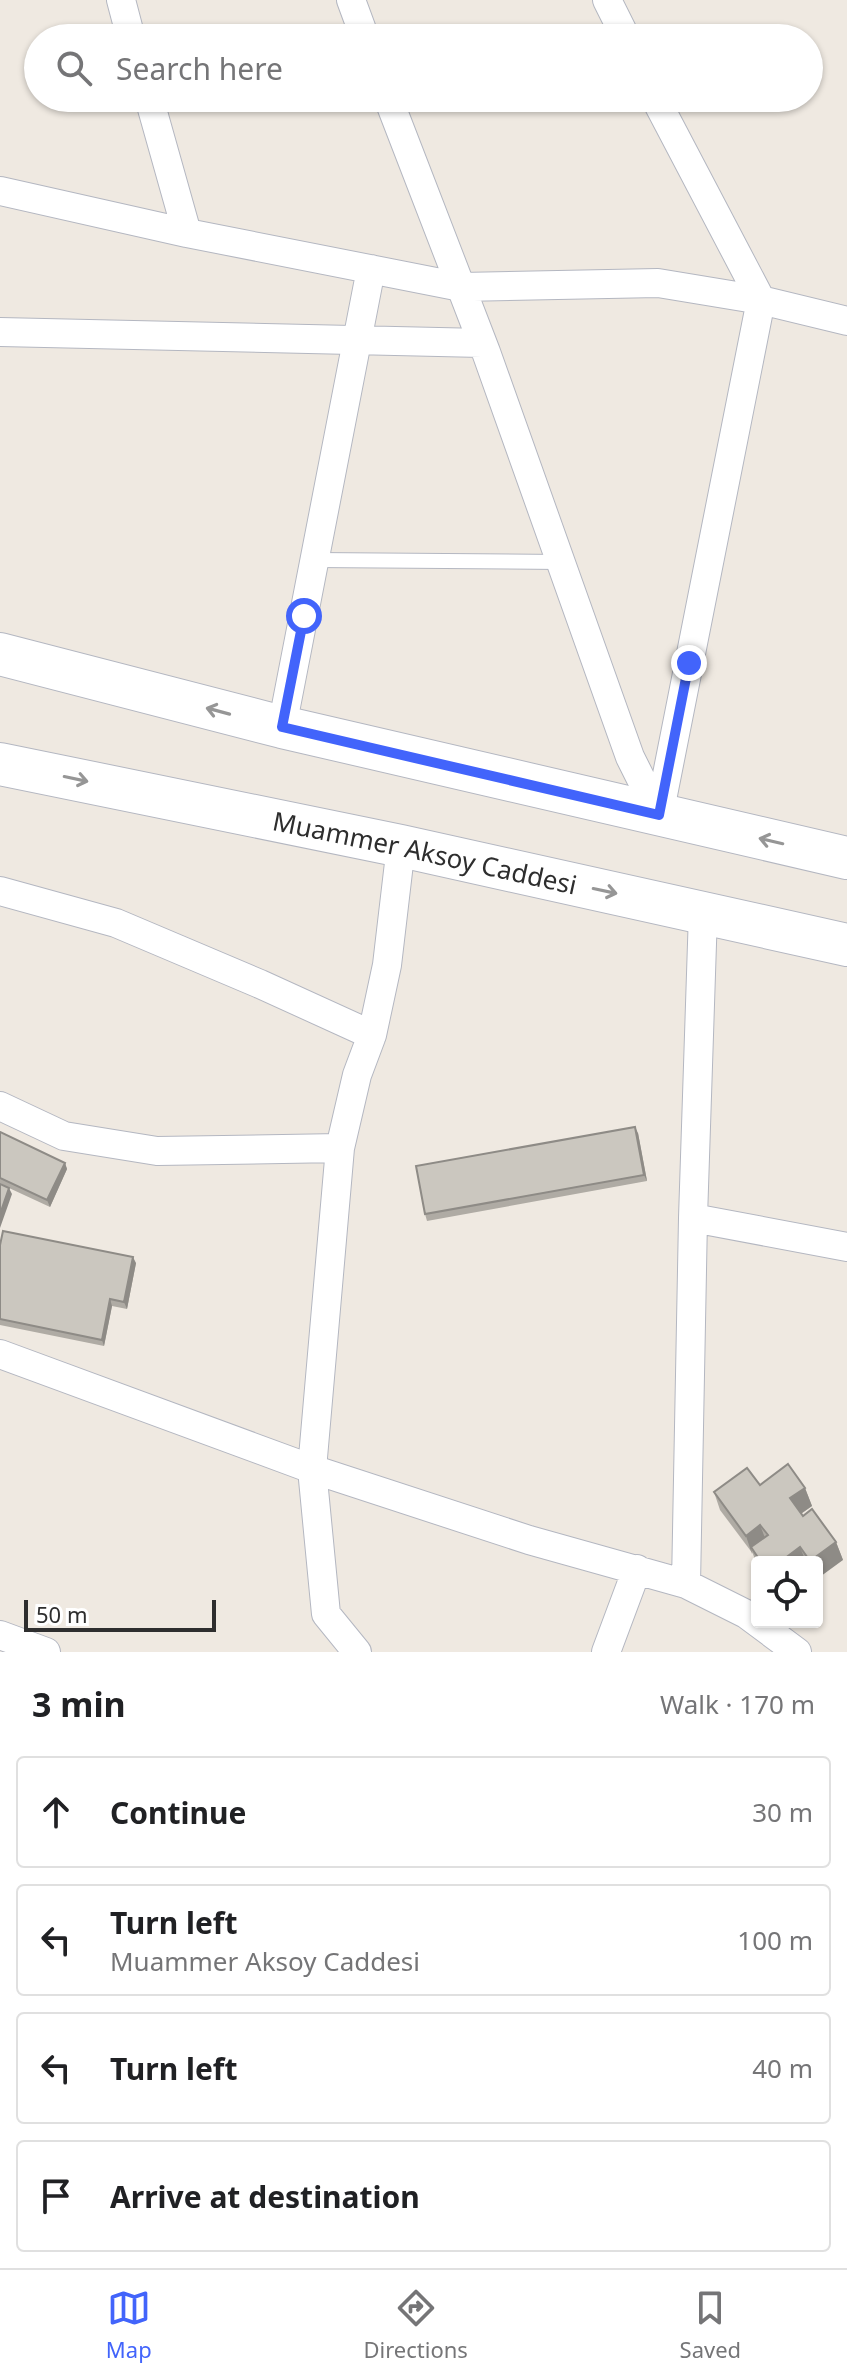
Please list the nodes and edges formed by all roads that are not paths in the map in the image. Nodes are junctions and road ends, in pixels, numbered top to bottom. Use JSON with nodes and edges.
{"nodes":[{"id":1,"x":121,"y":0,"type":"edge"},
{"id":2,"x":351,"y":0,"type":"edge"},
{"id":3,"x":607,"y":0,"type":"edge"},
{"id":4,"x":127,"y":24,"type":"edge"},
{"id":5,"x":360,"y":24,"type":"edge"},
{"id":6,"x":619,"y":24,"type":"edge"},
{"id":7,"x":153,"y":112,"type":"edge"},
{"id":8,"x":393,"y":112,"type":"edge"},
{"id":9,"x":662,"y":112,"type":"edge"},
{"id":10,"x":0,"y":191,"type":"edge"},
{"id":11,"x":187,"y":233,"type":"junction"},
{"id":12,"x":371,"y":269,"type":"junction"},
{"id":13,"x":461,"y":287,"type":"junction"},
{"id":14,"x":761,"y":300,"type":"junction"},
{"id":15,"x":847,"y":321,"type":"edge"},
{"id":16,"x":0,"y":332,"type":"edge"},
{"id":17,"x":358,"y":340,"type":"junction"},
{"id":18,"x":482,"y":343,"type":"junction"},
{"id":19,"x":315,"y":560,"type":"junction"},
{"id":20,"x":561,"y":562,"type":"junction"},
{"id":21,"x":0,"y":654,"type":"edge"},
{"id":22,"x":282,"y":727,"type":"junction"},
{"id":23,"x":0,"y":764,"type":"edge"},
{"id":24,"x":659,"y":815,"type":"junction"},
{"id":25,"x":401,"y":846,"type":"junction"},
{"id":26,"x":847,"y":858,"type":"edge"},
{"id":27,"x":0,"y":891,"type":"edge"},
{"id":28,"x":703,"y":913,"type":"junction"},
{"id":29,"x":847,"y":945,"type":"edge"},
{"id":30,"x":372,"y":1035,"type":"junction"},
{"id":31,"x":0,"y":1106,"type":"edge"},
{"id":32,"x":340,"y":1148,"type":"junction"},
{"id":33,"x":693,"y":1218,"type":"junction"},
{"id":34,"x":847,"y":1247,"type":"edge"},
{"id":35,"x":0,"y":1354,"type":"edge"},
{"id":36,"x":312,"y":1469,"type":"junction"},
{"id":37,"x":637,"y":1569,"type":"junction"},
{"id":38,"x":686,"y":1584,"type":"junction"},
{"id":39,"x":0,"y":1635,"type":"edge"},
{"id":40,"x":46,"y":1652,"type":"edge"},
{"id":41,"x":357,"y":1652,"type":"edge"},
{"id":42,"x":606,"y":1652,"type":"edge"},
{"id":43,"x":797,"y":1652,"type":"edge"}],
"edges":[{"from":1,"to":4,"type":"street"},
{"from":2,"to":5,"type":"street"},
{"from":3,"to":6,"type":"street"},
{"from":7,"to":11,"type":"street"},
{"from":8,"to":13,"type":"street"},
{"from":9,"to":14,"type":"street"},
{"from":10,"to":11,"type":"street"},
{"from":11,"to":12,"type":"street"},
{"from":12,"to":13,"type":"street"},
{"from":12,"to":17,"type":"street"},
{"from":13,"to":14,"type":"street"},
{"from":13,"to":18,"type":"street"},
{"from":14,"to":15,"type":"street"},
{"from":14,"to":24,"type":"street"},
{"from":16,"to":17,"type":"street"},
{"from":17,"to":18,"type":"street"},
{"from":17,"to":19,"type":"street"},
{"from":18,"to":20,"type":"street"},
{"from":19,"to":20,"type":"lane"},
{"from":19,"to":22,"type":"street"},
{"from":20,"to":24,"type":"street"},
{"from":22,"to":21,"type":"main road","one_way":true},
{"from":22,"to":24,"type":"main road"},
{"from":23,"to":25,"type":"main road","name":"Muammer Aksoy Caddesi","one_way":true},
{"from":26,"to":24,"type":"main road","one_way":true},
{"from":25,"to":28,"type":"main road","name":"Muammer Aksoy Caddesi","one_way":true},
{"from":25,"to":30,"type":"street"},
{"from":27,"to":30,"type":"street"},
{"from":28,"to":29,"type":"main road","name":"Muammer Aksoy Caddesi"},
{"from":28,"to":33,"type":"street"},
{"from":30,"to":32,"type":"street"},
{"from":31,"to":32,"type":"street"},
{"from":32,"to":36,"type":"street"},
{"from":33,"to":34,"type":"street"},
{"from":33,"to":38,"type":"street"},
{"from":35,"to":36,"type":"street"},
{"from":36,"to":37,"type":"street"},
{"from":36,"to":41,"type":"street"},
{"from":37,"to":38,"type":"street"},
{"from":37,"to":42,"type":"street"},
{"from":38,"to":43,"type":"street"},
{"from":39,"to":40,"type":"street"}]}
